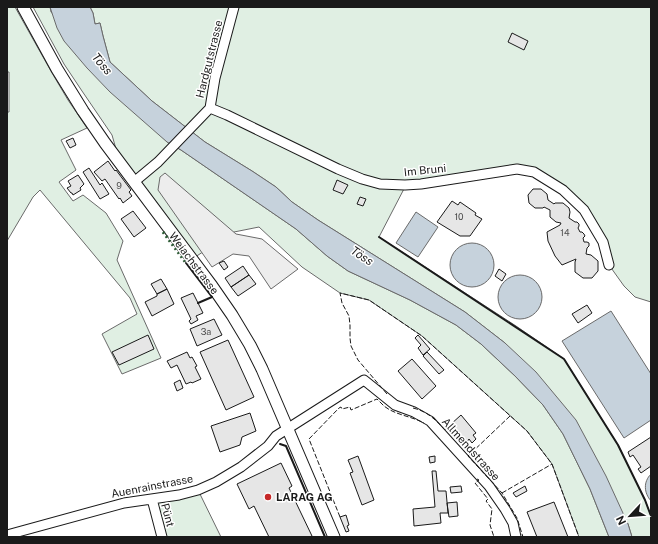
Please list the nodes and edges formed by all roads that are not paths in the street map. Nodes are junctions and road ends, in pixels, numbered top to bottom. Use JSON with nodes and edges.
{"nodes":[{"id":1,"x":23,"y":7,"type":"edge"},
{"id":2,"x":234,"y":7,"type":"edge"},
{"id":3,"x":210,"y":108,"type":"junction"},
{"id":4,"x":134,"y":182,"type":"junction"},
{"id":5,"x":609,"y":265,"type":"dead end"},
{"id":6,"x":287,"y":430,"type":"junction"},
{"id":7,"x":152,"y":499,"type":"junction"},
{"id":8,"x":7,"y":535,"type":"edge"},
{"id":9,"x":162,"y":537,"type":"edge"},
{"id":10,"x":334,"y":537,"type":"edge"},
{"id":11,"x":516,"y":537,"type":"edge"}],
"edges":[{"from":1,"to":4,"type":"main road","name":"Weiachstrasse"},
{"from":2,"to":3,"type":"street","name":"Hardgutstrasse"},
{"from":3,"to":4,"type":"street","name":"Hardgutstrasse"},
{"from":3,"to":5,"type":"street","name":"Im Bruni"},
{"from":4,"to":6,"type":"main road","name":"Weiachstrasse"},
{"from":6,"to":7,"type":"street","name":"Auenrainstrasse"},
{"from":6,"to":10,"type":"main road","name":"Weiachstrasse"},
{"from":6,"to":11,"type":"street","name":"Allmendstrasse"},
{"from":7,"to":8,"type":"street","name":"Auenrainstrasse"},
{"from":7,"to":9,"type":"street","name":"Pünt"}]}
